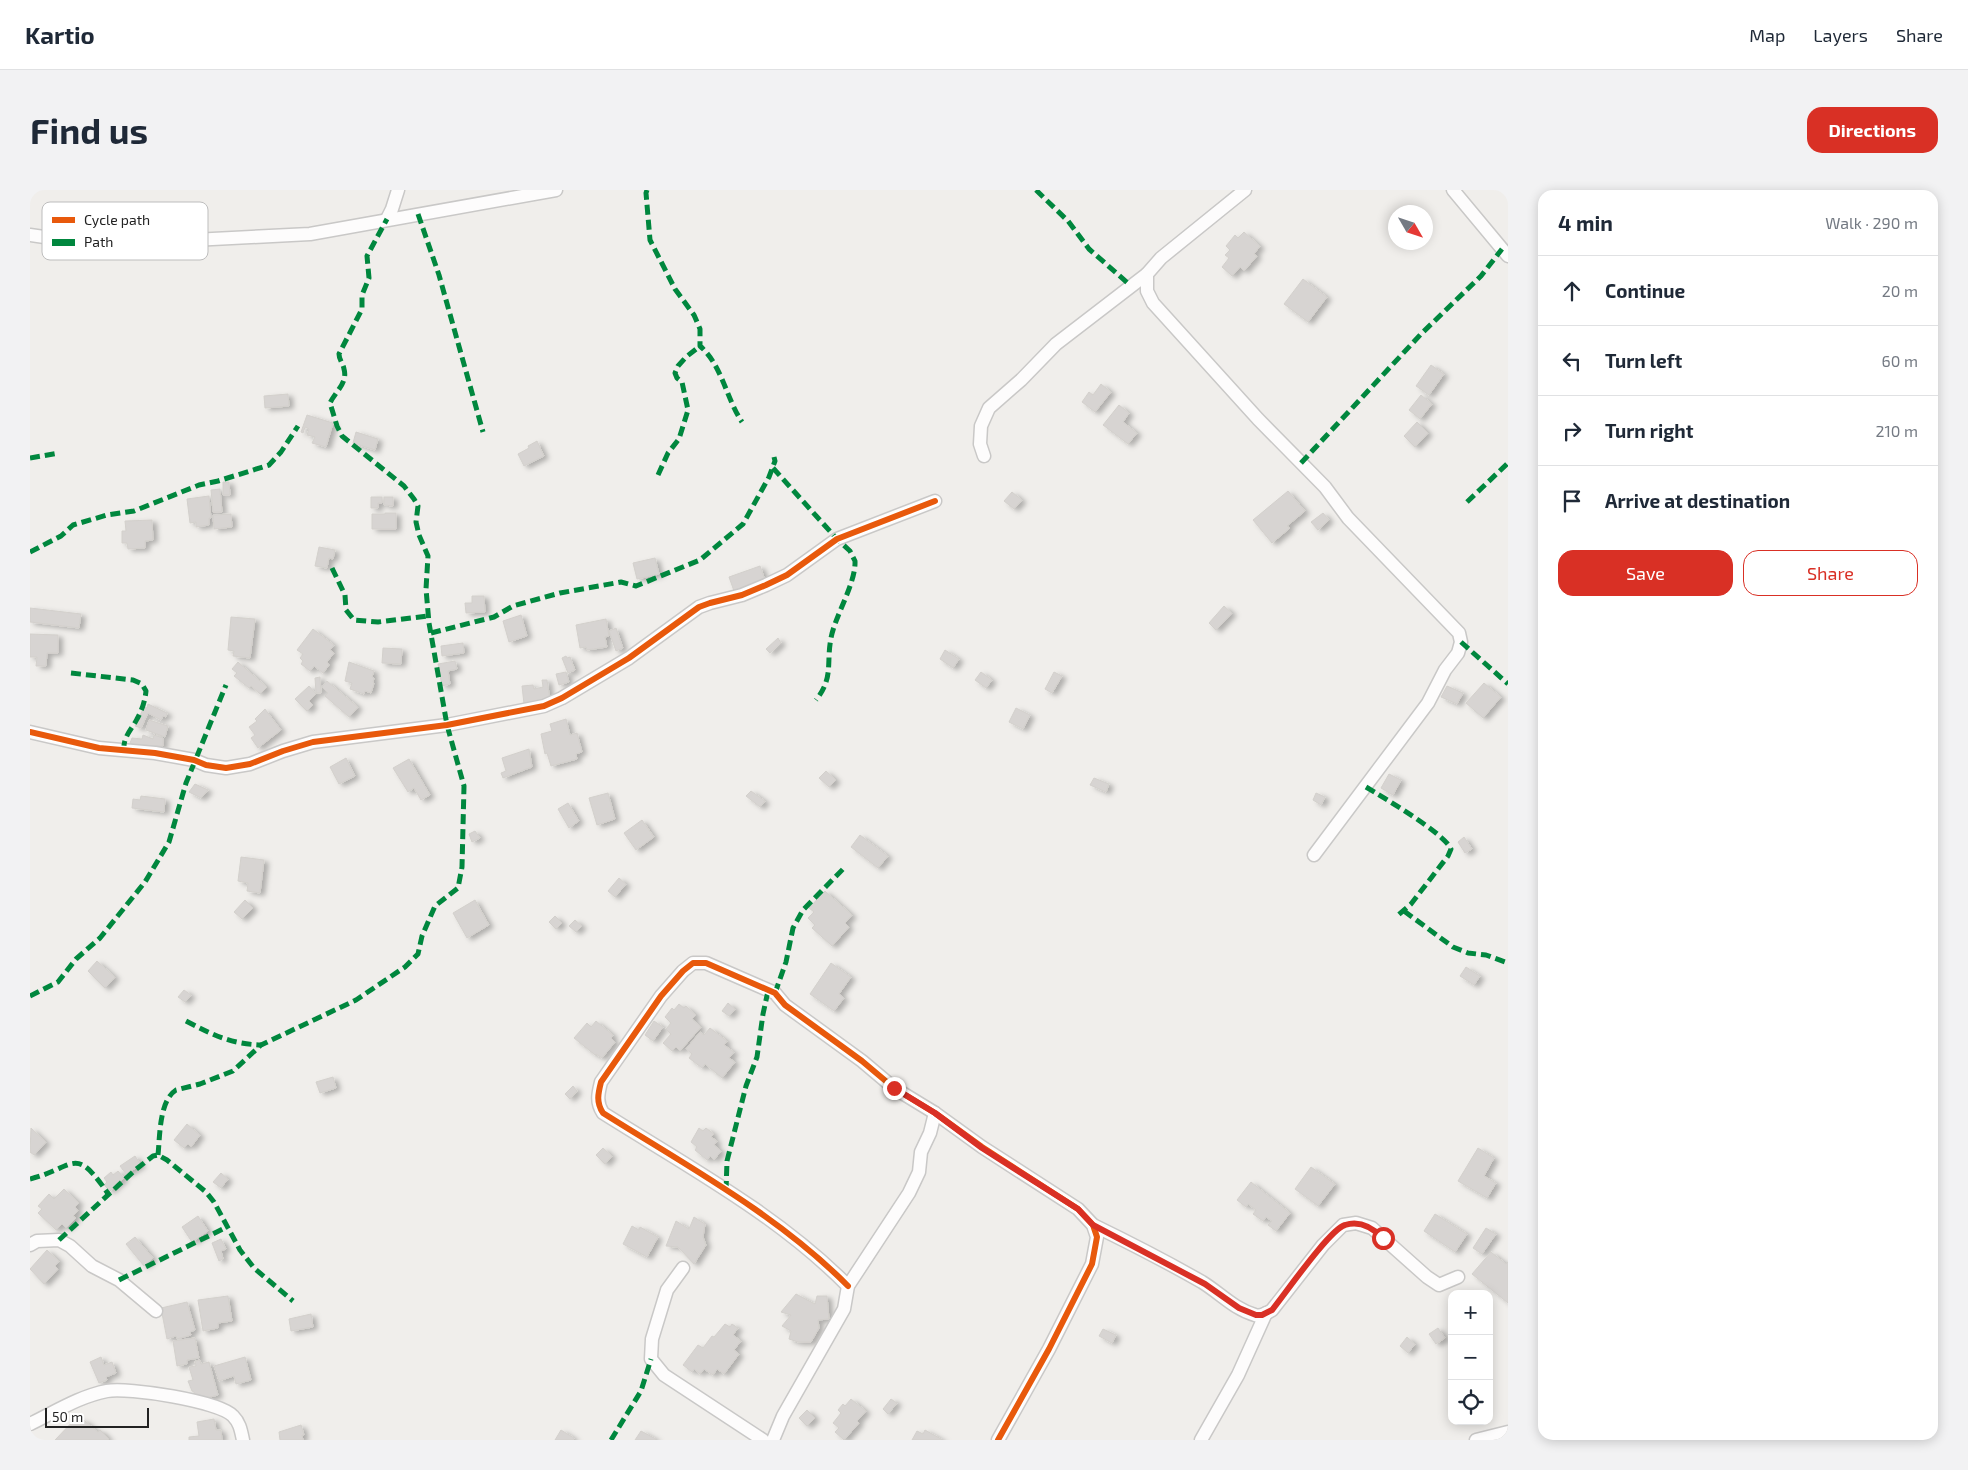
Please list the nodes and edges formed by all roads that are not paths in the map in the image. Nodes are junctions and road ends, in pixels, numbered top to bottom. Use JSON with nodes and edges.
{"nodes":[{"id":1,"x":398,"y":190,"type":"edge"},
{"id":2,"x":556,"y":190,"type":"edge"},
{"id":3,"x":1245,"y":190,"type":"edge"},
{"id":4,"x":1453,"y":190,"type":"edge"},
{"id":5,"x":387,"y":219,"type":"junction"},
{"id":6,"x":208,"y":239,"type":"edge"},
{"id":7,"x":1508,"y":256,"type":"edge"},
{"id":8,"x":1147,"y":274,"type":"junction"},
{"id":9,"x":984,"y":456,"type":"dead end"},
{"id":10,"x":935,"y":501,"type":"dead end"},
{"id":11,"x":30,"y":732,"type":"edge"},
{"id":12,"x":1314,"y":854,"type":"dead end"},
{"id":13,"x":935,"y":1113,"type":"junction"},
{"id":14,"x":952,"y":1126,"type":"junction"},
{"id":15,"x":930,"y":1133,"type":"junction"},
{"id":16,"x":1093,"y":1225,"type":"junction"},
{"id":17,"x":30,"y":1245,"type":"edge"},
{"id":18,"x":683,"y":1268,"type":"dead end"},
{"id":19,"x":1458,"y":1277,"type":"dead end"},
{"id":20,"x":848,"y":1286,"type":"junction"},
{"id":21,"x":156,"y":1311,"type":"dead end"},
{"id":22,"x":1266,"y":1313,"type":"junction"},
{"id":23,"x":30,"y":1424,"type":"edge"},
{"id":24,"x":1508,"y":1432,"type":"edge"},
{"id":25,"x":243,"y":1440,"type":"edge"},
{"id":26,"x":763,"y":1440,"type":"edge"},
{"id":27,"x":773,"y":1440,"type":"edge"},
{"id":28,"x":998,"y":1440,"type":"edge"},
{"id":29,"x":1201,"y":1440,"type":"edge"},
{"id":30,"x":1476,"y":1440,"type":"edge"}],
"edges":[{"from":1,"to":5,"type":"street"},
{"from":2,"to":5,"type":"street"},
{"from":3,"to":8,"type":"street"},
{"from":4,"to":7,"type":"street"},
{"from":5,"to":6,"type":"street"},
{"from":8,"to":9,"type":"street"},
{"from":8,"to":12,"type":"street"},
{"from":10,"to":11,"type":"street"},
{"from":13,"to":14,"type":"street"},
{"from":13,"to":15,"type":"street"},
{"from":13,"to":20,"type":"street"},
{"from":14,"to":15,"type":"street"},
{"from":14,"to":16,"type":"street"},
{"from":15,"to":20,"type":"street"},
{"from":16,"to":22,"type":"street"},
{"from":16,"to":28,"type":"street"},
{"from":17,"to":21,"type":"street"},
{"from":18,"to":26,"type":"street"},
{"from":19,"to":22,"type":"street"},
{"from":20,"to":27,"type":"street"},
{"from":22,"to":29,"type":"street"},
{"from":23,"to":25,"type":"street"},
{"from":24,"to":30,"type":"street"}]}
